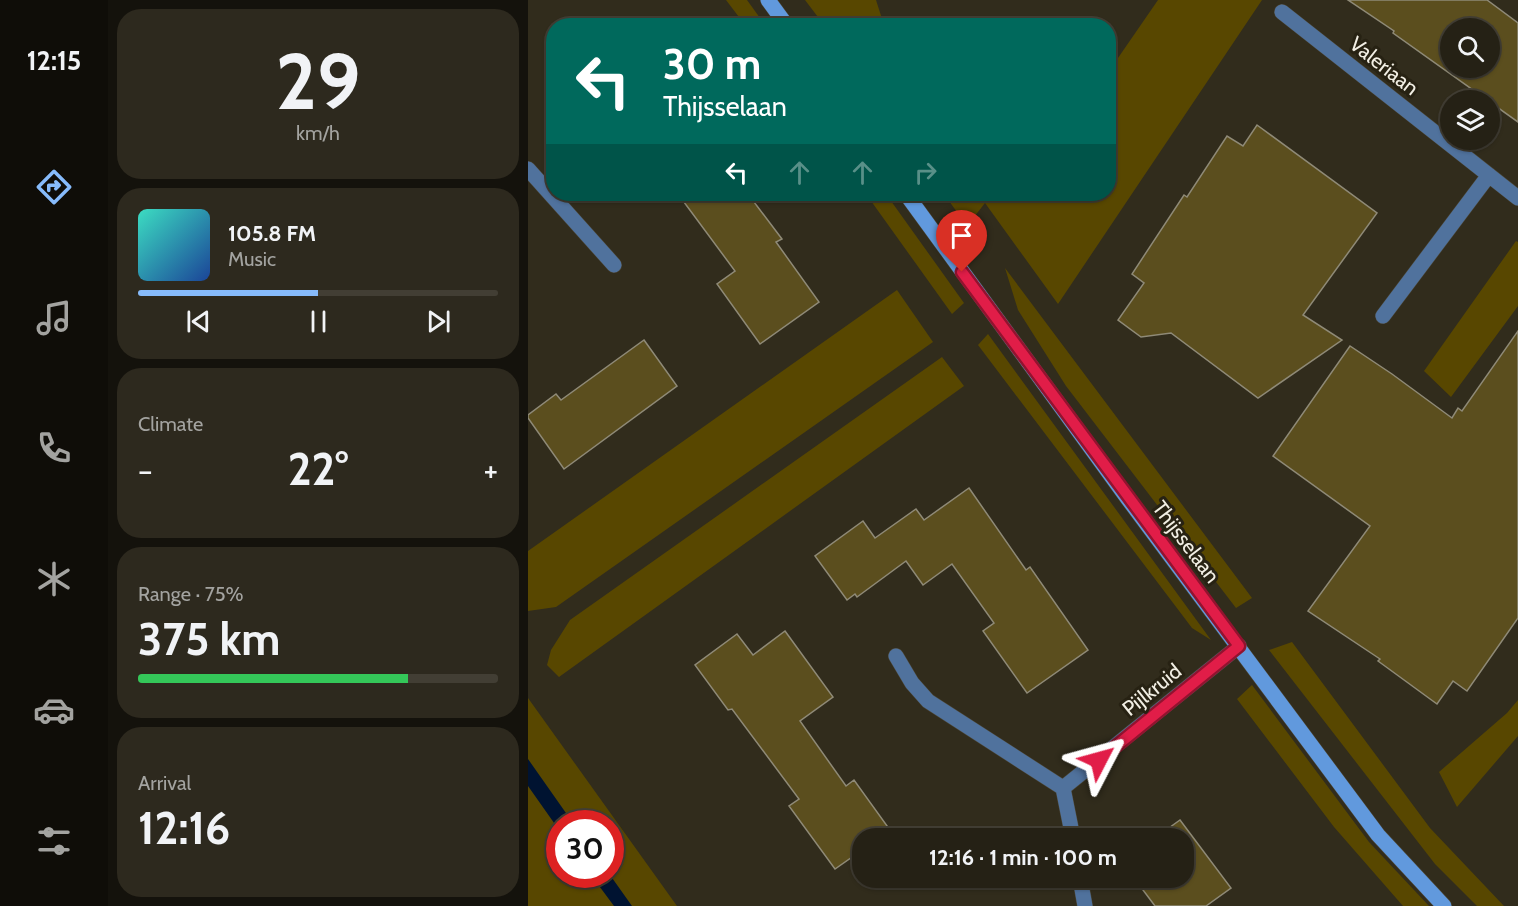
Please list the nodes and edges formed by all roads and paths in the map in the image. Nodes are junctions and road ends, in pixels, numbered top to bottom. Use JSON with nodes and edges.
{"nodes":[{"id":1,"x":768,"y":0,"type":"edge"},
{"id":2,"x":1282,"y":12,"type":"dead end"},
{"id":3,"x":781,"y":18,"type":"edge"},
{"id":4,"x":528,"y":169,"type":"edge"},
{"id":5,"x":1489,"y":175,"type":"junction"},
{"id":6,"x":546,"y":189,"type":"edge"},
{"id":7,"x":1518,"y":198,"type":"edge"},
{"id":8,"x":557,"y":201,"type":"edge"},
{"id":9,"x":911,"y":201,"type":"edge"},
{"id":10,"x":614,"y":265,"type":"dead end"},
{"id":11,"x":1383,"y":316,"type":"dead end"},
{"id":12,"x":1239,"y":646,"type":"junction"},
{"id":13,"x":896,"y":656,"type":"dead end"},
{"id":14,"x":1063,"y":788,"type":"junction"},
{"id":15,"x":1071,"y":828,"type":"edge"},
{"id":16,"x":1082,"y":888,"type":"edge"},
{"id":17,"x":1085,"y":906,"type":"edge"},
{"id":18,"x":1444,"y":906,"type":"edge"}],
"edges":[{"from":1,"to":3,"type":"street"},
{"from":2,"to":5,"type":"street","name":"Valeriaan"},
{"from":4,"to":6,"type":"street"},
{"from":5,"to":7,"type":"street","name":"Valeriaan"},
{"from":5,"to":11,"type":"street"},
{"from":8,"to":10,"type":"street"},
{"from":9,"to":12,"type":"street","name":"Thijsselaan"},
{"from":12,"to":14,"type":"street","name":"Pijlkruid"},
{"from":12,"to":18,"type":"street","name":"Thijsselaan"},
{"from":13,"to":14,"type":"street"},
{"from":14,"to":15,"type":"street"},
{"from":16,"to":17,"type":"street"}]}
